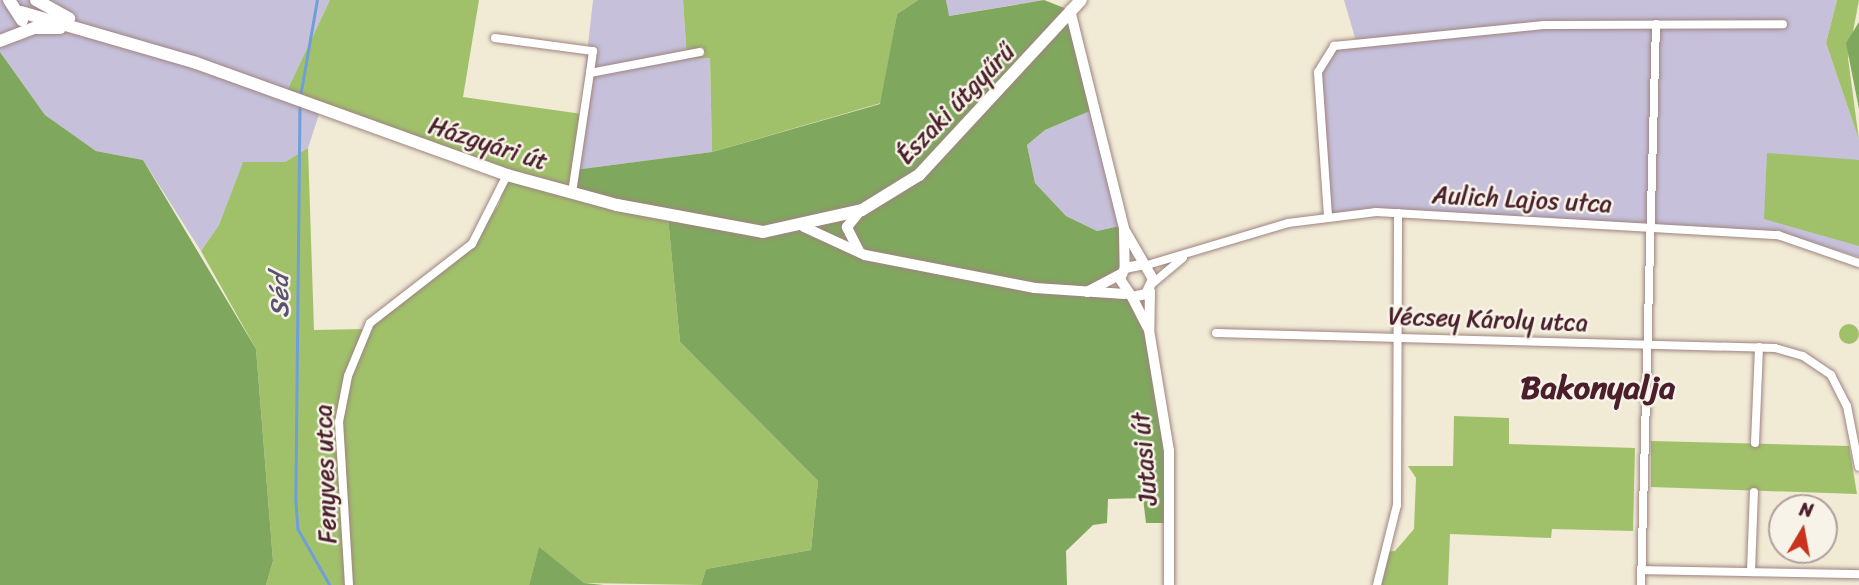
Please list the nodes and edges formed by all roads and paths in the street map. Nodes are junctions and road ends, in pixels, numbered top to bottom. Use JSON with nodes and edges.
{"nodes":[{"id":1,"x":36,"y":0,"type":"edge"},
{"id":2,"x":1081,"y":0,"type":"edge"},
{"id":3,"x":16,"y":5,"type":"edge"},
{"id":4,"x":1068,"y":5,"type":"edge"},
{"id":5,"x":1656,"y":24,"type":"junction"},
{"id":6,"x":1783,"y":24,"type":"dead end"},
{"id":7,"x":105,"y":33,"type":"junction"},
{"id":8,"x":14,"y":36,"type":"junction"},
{"id":9,"x":495,"y":38,"type":"dead end"},
{"id":10,"x":0,"y":41,"type":"edge"},
{"id":11,"x":701,"y":52,"type":"dead end"},
{"id":12,"x":590,"y":73,"type":"junction"},
{"id":13,"x":507,"y":174,"type":"junction"},
{"id":14,"x":572,"y":193,"type":"junction"},
{"id":15,"x":862,"y":210,"type":"junction"},
{"id":16,"x":1398,"y":213,"type":"junction"},
{"id":17,"x":1328,"y":216,"type":"junction"},
{"id":18,"x":1648,"y":226,"type":"junction"},
{"id":19,"x":804,"y":227,"type":"junction"},
{"id":20,"x":1124,"y":229,"type":"junction"},
{"id":21,"x":865,"y":255,"type":"junction"},
{"id":22,"x":1184,"y":257,"type":"junction"},
{"id":23,"x":1859,"y":263,"type":"edge"},
{"id":24,"x":1142,"y":266,"type":"junction"},
{"id":25,"x":1123,"y":271,"type":"junction"},
{"id":26,"x":1151,"y":287,"type":"junction"},
{"id":27,"x":1086,"y":292,"type":"junction"},
{"id":28,"x":1128,"y":296,"type":"junction"},
{"id":29,"x":1149,"y":330,"type":"junction"},
{"id":30,"x":1216,"y":332,"type":"dead end"},
{"id":31,"x":1401,"y":336,"type":"junction"},
{"id":32,"x":1647,"y":342,"type":"junction"},
{"id":33,"x":1759,"y":347,"type":"junction"},
{"id":34,"x":1755,"y":443,"type":"dead end"},
{"id":35,"x":1859,"y":467,"type":"edge"},
{"id":36,"x":1754,"y":492,"type":"dead end"},
{"id":37,"x":1641,"y":569,"type":"junction"},
{"id":38,"x":1751,"y":572,"type":"junction"},
{"id":39,"x":1859,"y":574,"type":"edge"},
{"id":40,"x":349,"y":585,"type":"edge"},
{"id":41,"x":1169,"y":585,"type":"edge"},
{"id":42,"x":1377,"y":585,"type":"edge"},
{"id":43,"x":1641,"y":585,"type":"edge"}],
"edges":[{"from":1,"to":7,"type":"main road"},
{"from":2,"to":4,"type":"main road","name":"Északi útgyűrű"},
{"from":3,"to":7,"type":"main road","name":"Házgyári út"},
{"from":3,"to":8,"type":"main road"},
{"from":4,"to":15,"type":"main road","name":"Északi útgyűrű"},
{"from":4,"to":20,"type":"street","name":"Jutasi út"},
{"from":5,"to":6,"type":"street"},
{"from":5,"to":17,"type":"street"},
{"from":5,"to":18,"type":"street"},
{"from":7,"to":8,"type":"main road","name":"Házgyári út"},
{"from":7,"to":13,"type":"main road","name":"Házgyári út"},
{"from":8,"to":10,"type":"main road","name":"Házgyári út"},
{"from":9,"to":12,"type":"street"},
{"from":11,"to":12,"type":"street"},
{"from":12,"to":14,"type":"street"},
{"from":13,"to":14,"type":"main road","name":"Házgyári út"},
{"from":13,"to":40,"type":"street","name":"Fenyves utca"},
{"from":14,"to":19,"type":"main road","name":"Házgyári út"},
{"from":15,"to":19,"type":"main road","name":"Északi útgyűrű"},
{"from":15,"to":21,"type":"street"},
{"from":16,"to":17,"type":"street","name":"Aulich Lajos utca"},
{"from":16,"to":18,"type":"street","name":"Aulich Lajos utca"},
{"from":16,"to":31,"type":"street"},
{"from":17,"to":22,"type":"street","name":"Aulich Lajos utca"},
{"from":18,"to":23,"type":"street","name":"Aulich Lajos utca"},
{"from":18,"to":32,"type":"street"},
{"from":19,"to":21,"type":"street","name":"Házgyári út"},
{"from":20,"to":24,"type":"street","name":"Jutasi út"},
{"from":20,"to":25,"type":"street","name":"Jutasi út"},
{"from":21,"to":27,"type":"street","name":"Házgyári út"},
{"from":22,"to":24,"type":"street","name":"Aulich Lajos utca"},
{"from":22,"to":26,"type":"street","name":"Aulich Lajos utca"},
{"from":24,"to":25,"type":"street"},
{"from":24,"to":26,"type":"street","name":"Jutasi út"},
{"from":25,"to":27,"type":"street"},
{"from":25,"to":28,"type":"street","name":"Jutasi út"},
{"from":26,"to":28,"type":"street"},
{"from":26,"to":29,"type":"street","name":"Jutasi út"},
{"from":27,"to":28,"type":"street","name":"Házgyári út"},
{"from":28,"to":29,"type":"street","name":"Jutasi út"},
{"from":29,"to":41,"type":"street","name":"Jutasi út"},
{"from":30,"to":31,"type":"street","name":"Vécsey Károly utca"},
{"from":31,"to":32,"type":"street","name":"Vécsey Károly utca"},
{"from":31,"to":42,"type":"street"},
{"from":32,"to":33,"type":"street","name":"Vécsey Károly utca"},
{"from":32,"to":37,"type":"street"},
{"from":33,"to":34,"type":"street"},
{"from":33,"to":35,"type":"street","name":"Vécsey Károly utca"},
{"from":36,"to":38,"type":"street"},
{"from":37,"to":38,"type":"street"},
{"from":37,"to":43,"type":"street"},
{"from":38,"to":39,"type":"street"}]}
